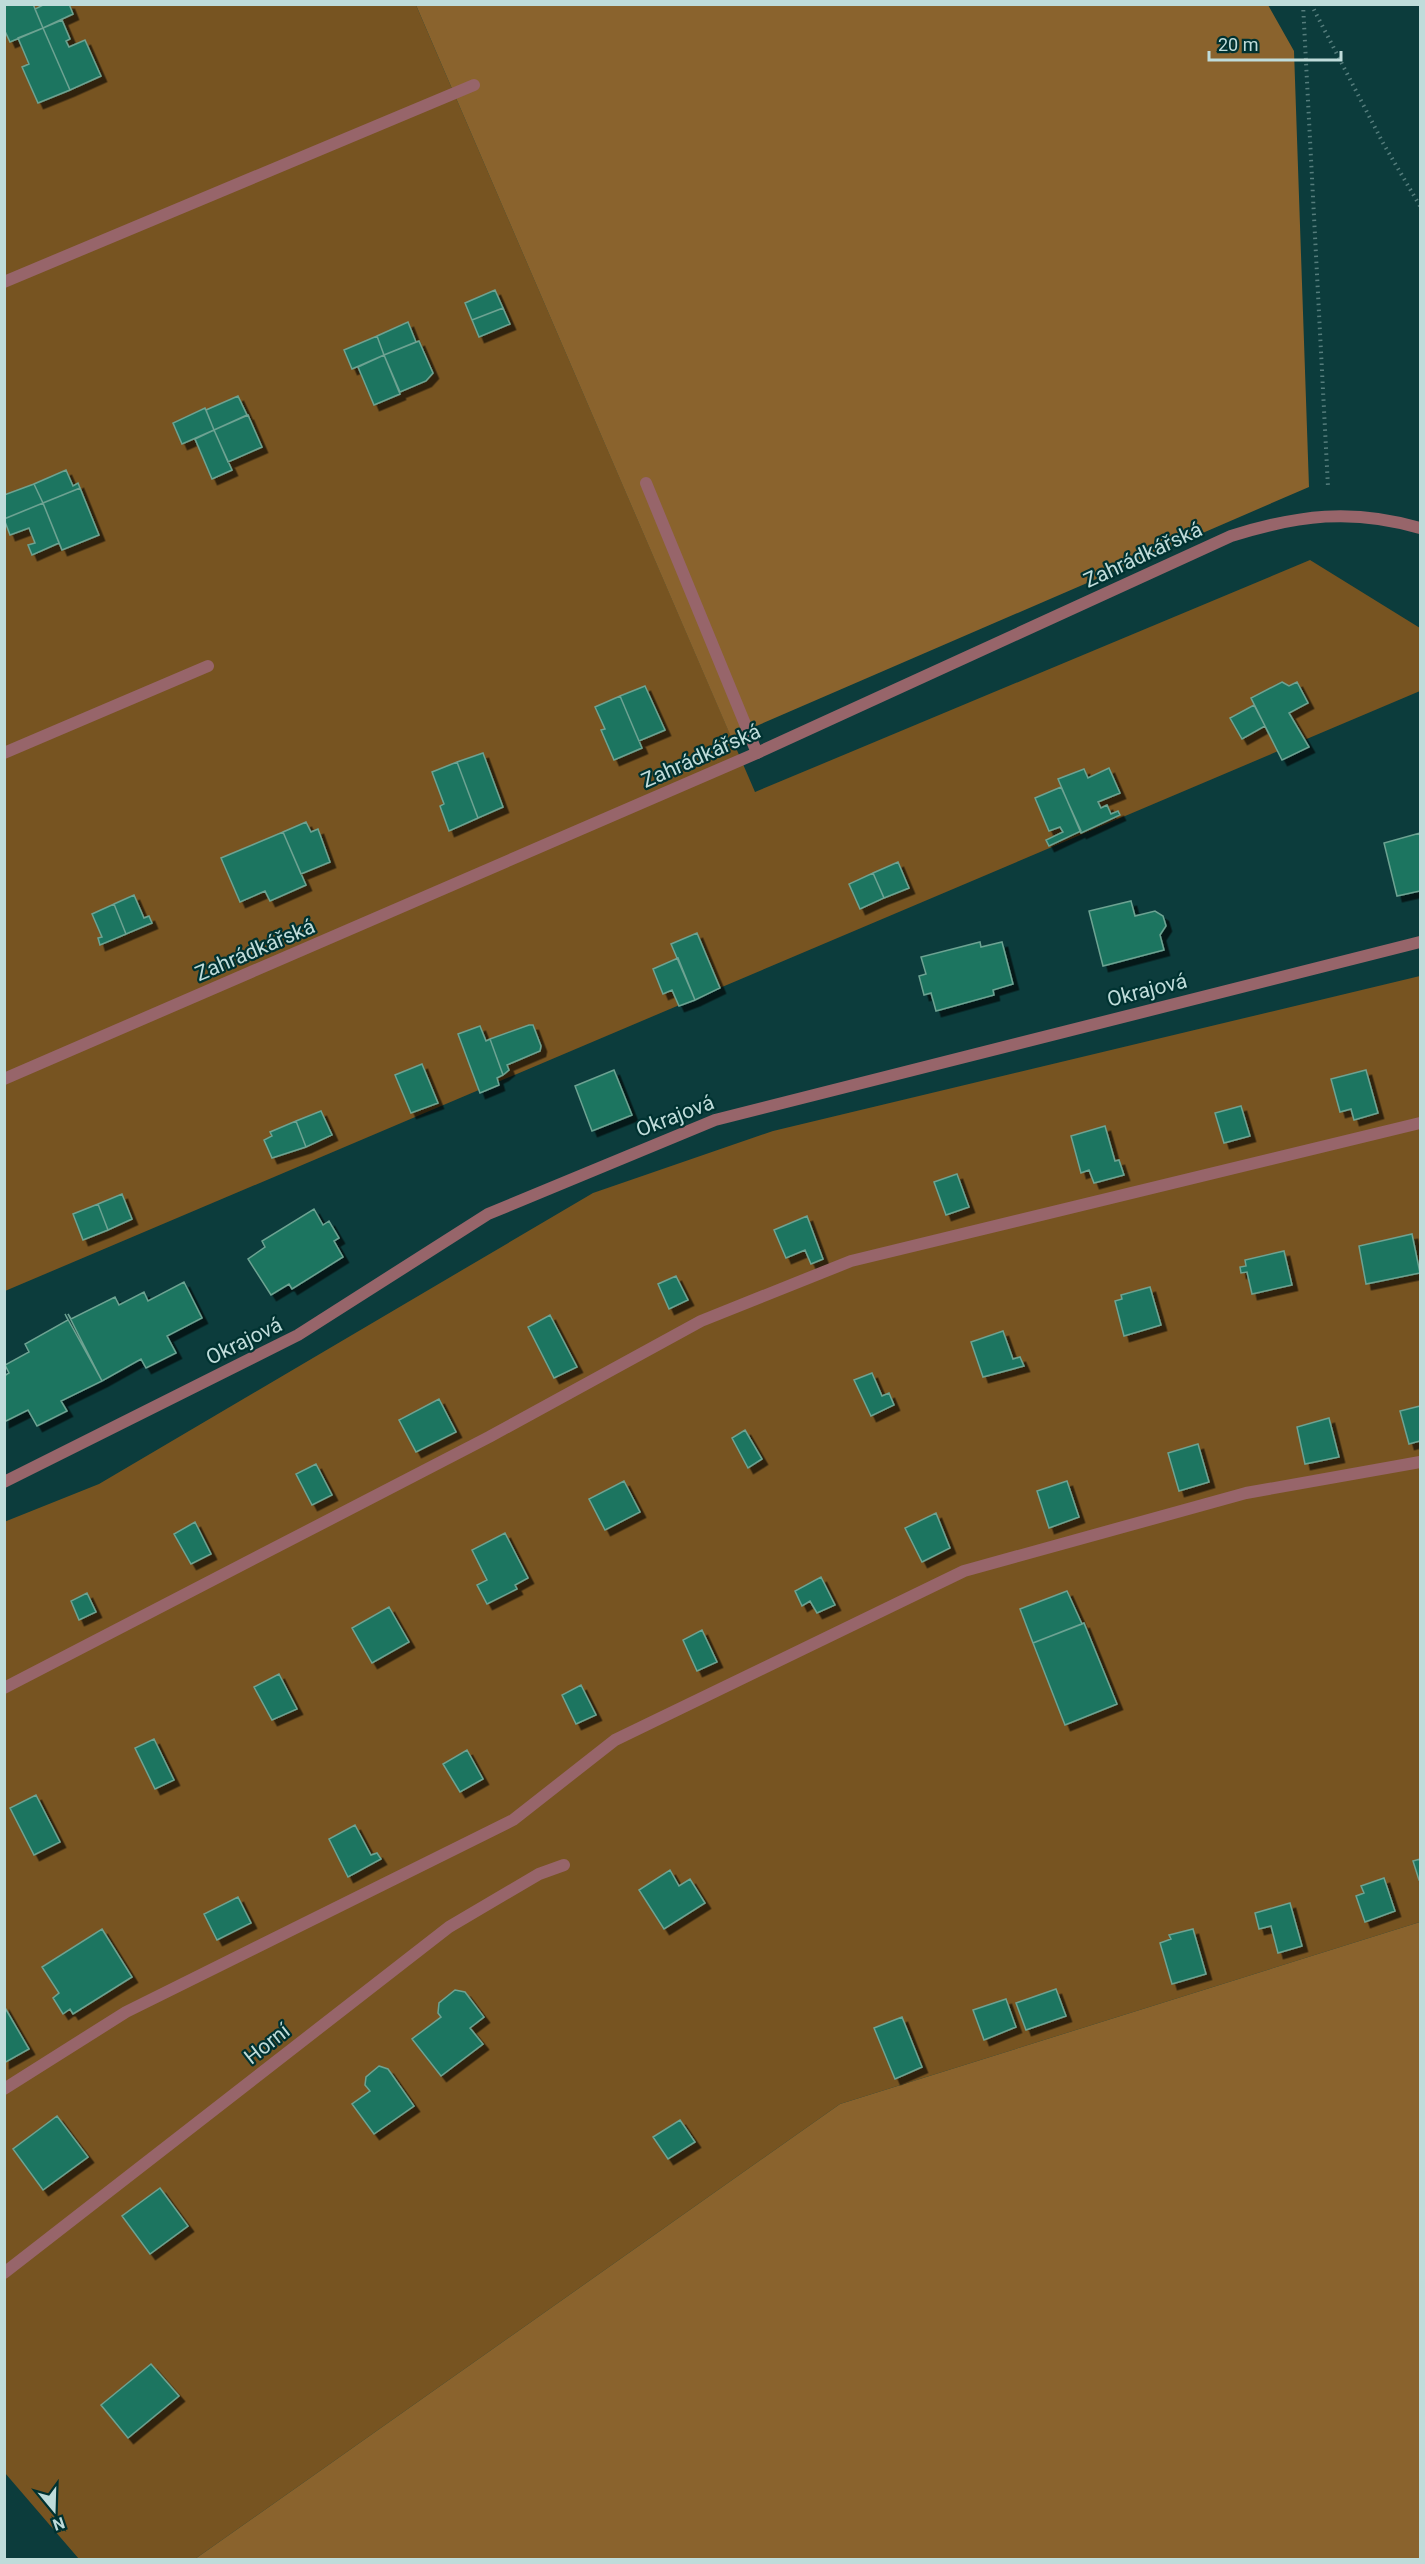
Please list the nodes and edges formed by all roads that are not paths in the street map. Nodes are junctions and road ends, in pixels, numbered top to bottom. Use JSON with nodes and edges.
{"nodes":[{"id":1,"x":474,"y":85,"type":"dead end"},
{"id":2,"x":4,"y":282,"type":"edge"},
{"id":3,"x":646,"y":483,"type":"dead end"},
{"id":4,"x":1420,"y":528,"type":"edge"},
{"id":5,"x":208,"y":666,"type":"dead end"},
{"id":6,"x":4,"y":753,"type":"edge"},
{"id":7,"x":758,"y":753,"type":"junction"},
{"id":8,"x":1420,"y":942,"type":"edge"},
{"id":9,"x":4,"y":1079,"type":"edge"},
{"id":10,"x":1420,"y":1123,"type":"edge"},
{"id":11,"x":1420,"y":1462,"type":"edge"},
{"id":12,"x":4,"y":1482,"type":"edge"},
{"id":13,"x":4,"y":1688,"type":"edge"},
{"id":14,"x":564,"y":1865,"type":"dead end"},
{"id":15,"x":4,"y":2089,"type":"edge"},
{"id":16,"x":4,"y":2273,"type":"edge"}],
"edges":[{"from":1,"to":2,"type":"street"},
{"from":3,"to":7,"type":"street"},
{"from":4,"to":7,"type":"street","name":"Zahrádkářská"},
{"from":5,"to":6,"type":"street"},
{"from":7,"to":9,"type":"street","name":"Zahrádkářská"},
{"from":8,"to":12,"type":"street","name":"Okrajová"},
{"from":10,"to":13,"type":"street"},
{"from":11,"to":15,"type":"street"},
{"from":14,"to":16,"type":"street","name":"Horní"}]}
